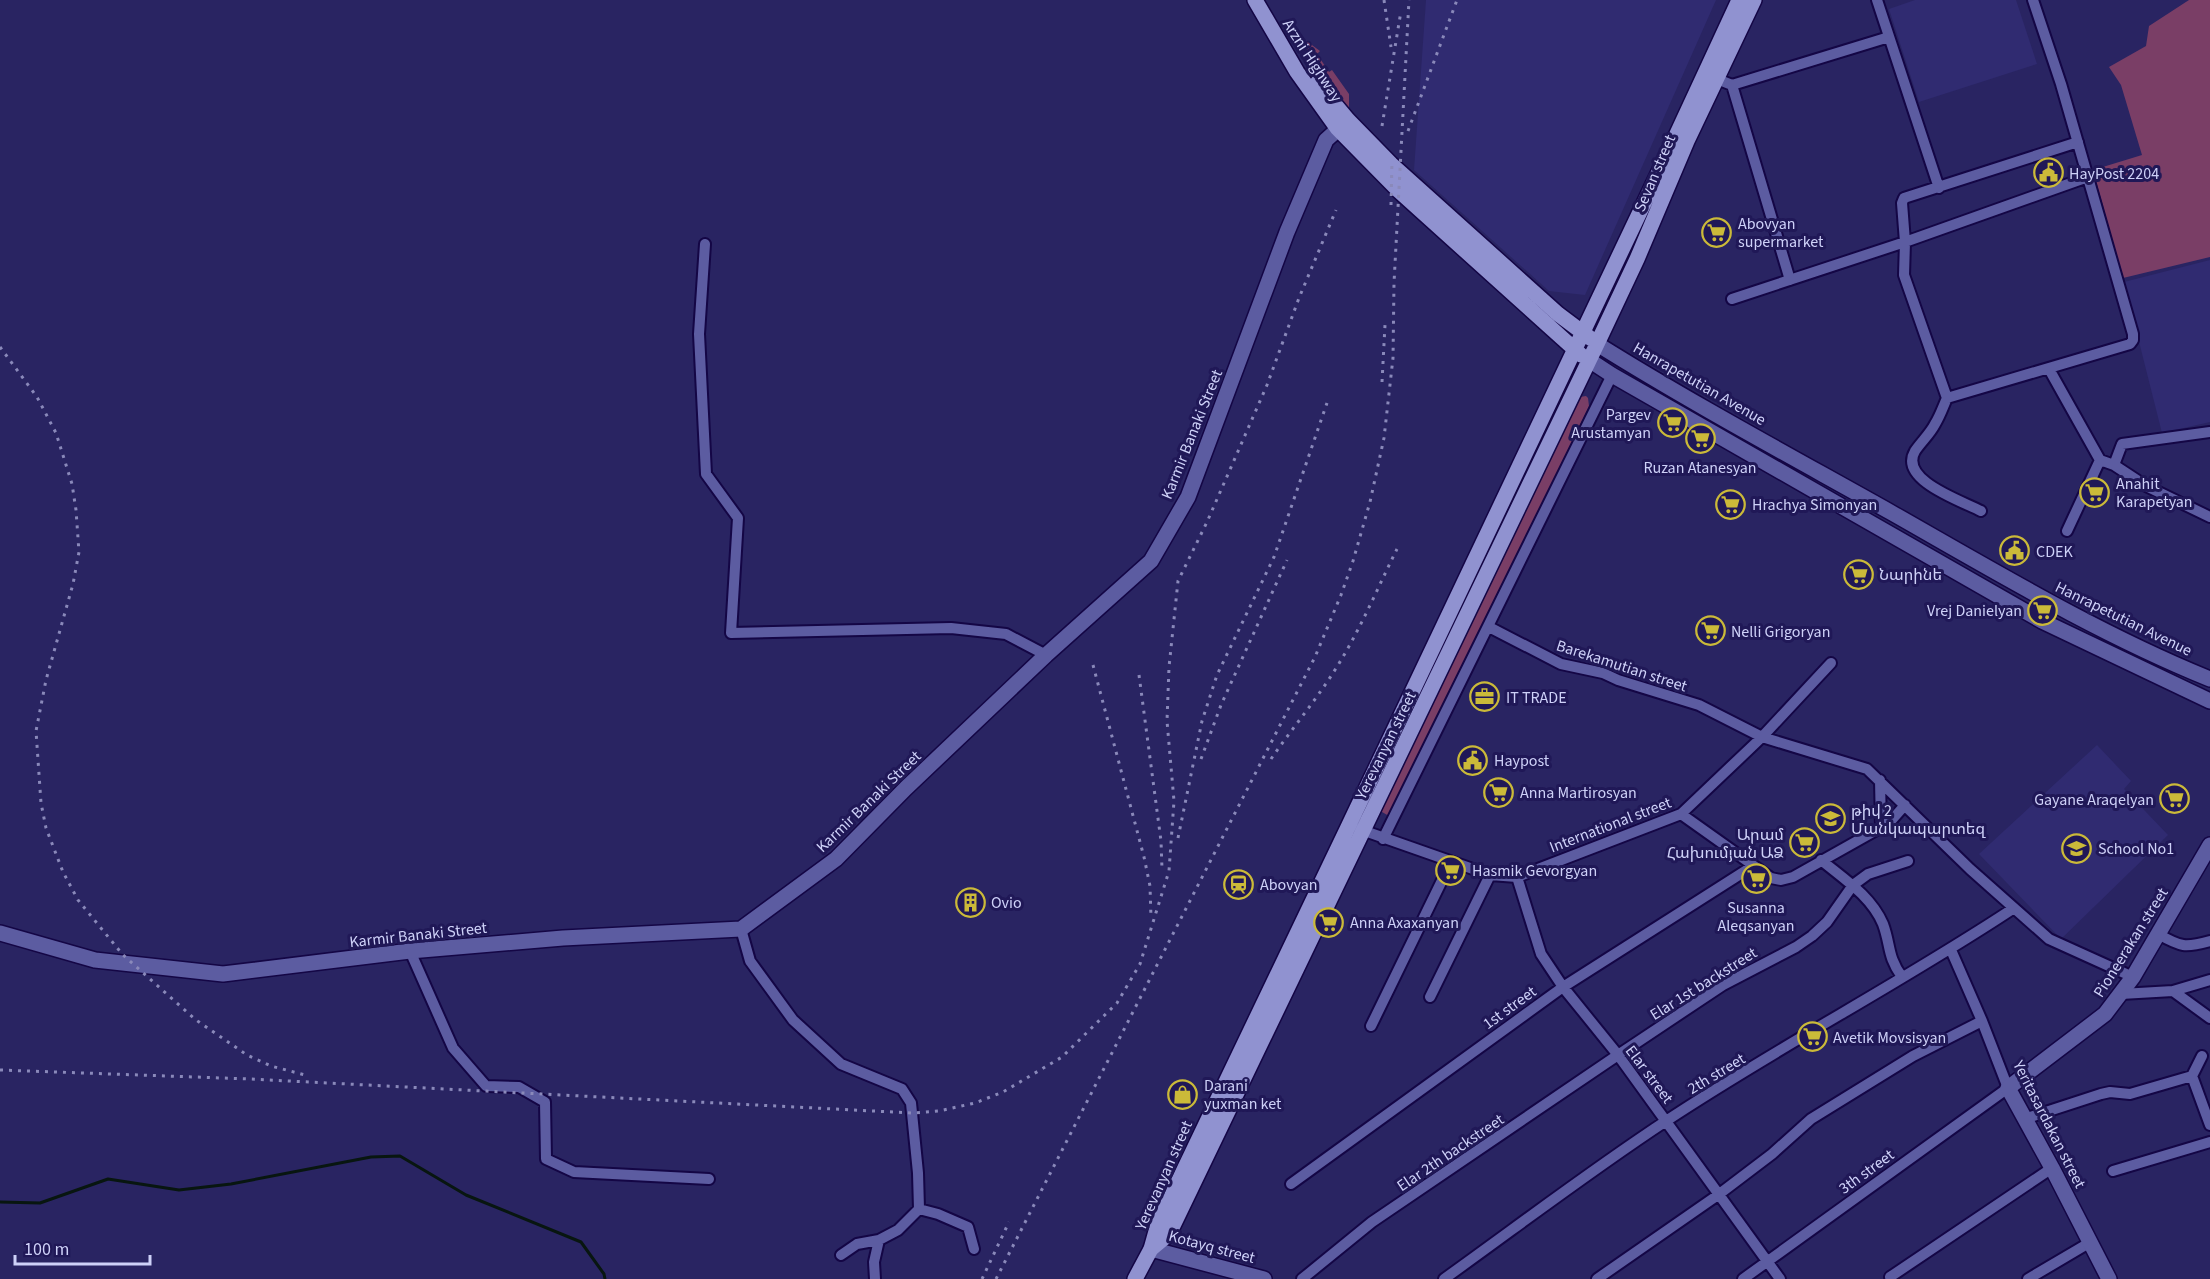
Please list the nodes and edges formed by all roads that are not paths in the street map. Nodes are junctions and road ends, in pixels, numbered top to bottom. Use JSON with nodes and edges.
{"nodes":[{"id":1,"x":1255,"y":0,"type":"edge"},
{"id":2,"x":1266,"y":0,"type":"edge"},
{"id":3,"x":1739,"y":0,"type":"edge"},
{"id":4,"x":1754,"y":0,"type":"edge"},
{"id":5,"x":1877,"y":0,"type":"edge"},
{"id":6,"x":2034,"y":0,"type":"edge"},
{"id":7,"x":1889,"y":37,"type":"junction"},
{"id":8,"x":1717,"y":79,"type":"junction"},
{"id":9,"x":1732,"y":85,"type":"junction"},
{"id":10,"x":1343,"y":128,"type":"junction"},
{"id":11,"x":2078,"y":142,"type":"junction"},
{"id":12,"x":2088,"y":177,"type":"junction"},
{"id":13,"x":1939,"y":188,"type":"junction"},
{"id":14,"x":1905,"y":242,"type":"junction"},
{"id":15,"x":705,"y":244,"type":"dead end"},
{"id":16,"x":1790,"y":280,"type":"junction"},
{"id":17,"x":1732,"y":300,"type":"dead end"},
{"id":18,"x":1583,"y":333,"type":"junction"},
{"id":19,"x":1597,"y":344,"type":"junction"},
{"id":20,"x":1574,"y":350,"type":"junction"},
{"id":21,"x":1589,"y":360,"type":"junction"},
{"id":22,"x":2049,"y":369,"type":"junction"},
{"id":23,"x":1612,"y":375,"type":"junction"},
{"id":24,"x":1947,"y":399,"type":"junction"},
{"id":25,"x":2210,"y":432,"type":"edge"},
{"id":26,"x":2100,"y":460,"type":"junction"},
{"id":27,"x":2114,"y":465,"type":"junction"},
{"id":28,"x":1981,"y":511,"type":"dead end"},
{"id":29,"x":2210,"y":518,"type":"edge"},
{"id":30,"x":2067,"y":531,"type":"dead end"},
{"id":31,"x":1489,"y":627,"type":"junction"},
{"id":32,"x":1046,"y":655,"type":"junction"},
{"id":33,"x":1831,"y":663,"type":"dead end"},
{"id":34,"x":2210,"y":679,"type":"edge"},
{"id":35,"x":2210,"y":701,"type":"edge"},
{"id":36,"x":1762,"y":737,"type":"junction"},
{"id":37,"x":1880,"y":780,"type":"junction"},
{"id":38,"x":1905,"y":805,"type":"junction"},
{"id":39,"x":1681,"y":814,"type":"junction"},
{"id":40,"x":1356,"y":828,"type":"junction"},
{"id":41,"x":1881,"y":828,"type":"junction"},
{"id":42,"x":1383,"y":838,"type":"junction"},
{"id":43,"x":2210,"y":845,"type":"edge"},
{"id":44,"x":1821,"y":860,"type":"junction"},
{"id":45,"x":1908,"y":861,"type":"dead end"},
{"id":46,"x":1451,"y":862,"type":"junction"},
{"id":47,"x":1753,"y":866,"type":"junction"},
{"id":48,"x":1490,"y":876,"type":"junction"},
{"id":49,"x":1517,"y":877,"type":"junction"},
{"id":50,"x":1852,"y":885,"type":"junction"},
{"id":51,"x":2014,"y":908,"type":"junction"},
{"id":52,"x":741,"y":930,"type":"junction"},
{"id":53,"x":0,"y":933,"type":"edge"},
{"id":54,"x":2158,"y":934,"type":"junction"},
{"id":55,"x":2210,"y":941,"type":"edge"},
{"id":56,"x":1951,"y":950,"type":"junction"},
{"id":57,"x":410,"y":951,"type":"junction"},
{"id":58,"x":1902,"y":977,"type":"junction"},
{"id":59,"x":2133,"y":977,"type":"junction"},
{"id":60,"x":2210,"y":980,"type":"edge"},
{"id":61,"x":1563,"y":987,"type":"junction"},
{"id":62,"x":2173,"y":990,"type":"junction"},
{"id":63,"x":2121,"y":994,"type":"junction"},
{"id":64,"x":1430,"y":997,"type":"dead end"},
{"id":65,"x":2210,"y":1018,"type":"edge"},
{"id":66,"x":1982,"y":1021,"type":"junction"},
{"id":67,"x":1371,"y":1026,"type":"dead end"},
{"id":68,"x":1618,"y":1055,"type":"junction"},
{"id":69,"x":2202,"y":1056,"type":"dead end"},
{"id":70,"x":2192,"y":1076,"type":"junction"},
{"id":71,"x":2008,"y":1088,"type":"junction"},
{"id":72,"x":2024,"y":1119,"type":"junction"},
{"id":73,"x":1666,"y":1121,"type":"junction"},
{"id":74,"x":2210,"y":1125,"type":"edge"},
{"id":75,"x":2210,"y":1142,"type":"edge"},
{"id":76,"x":2052,"y":1168,"type":"junction"},
{"id":77,"x":2113,"y":1172,"type":"dead end"},
{"id":78,"x":710,"y":1179,"type":"dead end"},
{"id":79,"x":1291,"y":1184,"type":"dead end"},
{"id":80,"x":1718,"y":1196,"type":"junction"},
{"id":81,"x":919,"y":1209,"type":"junction"},
{"id":82,"x":879,"y":1240,"type":"junction"},
{"id":83,"x":2089,"y":1243,"type":"junction"},
{"id":84,"x":974,"y":1249,"type":"dead end"},
{"id":85,"x":1151,"y":1249,"type":"junction"},
{"id":86,"x":841,"y":1254,"type":"dead end"},
{"id":87,"x":1768,"y":1260,"type":"junction"},
{"id":88,"x":1890,"y":1277,"type":"dead end"},
{"id":89,"x":875,"y":1279,"type":"edge"},
{"id":90,"x":1135,"y":1279,"type":"edge"},
{"id":91,"x":1264,"y":1279,"type":"edge"},
{"id":92,"x":1302,"y":1279,"type":"edge"},
{"id":93,"x":1444,"y":1279,"type":"edge"},
{"id":94,"x":1597,"y":1279,"type":"edge"},
{"id":95,"x":1743,"y":1279,"type":"edge"},
{"id":96,"x":1780,"y":1279,"type":"edge"},
{"id":97,"x":2028,"y":1279,"type":"edge"},
{"id":98,"x":2109,"y":1279,"type":"edge"}],
"edges":[{"from":1,"to":10,"type":"main road","name":"Arzni Highway"},
{"from":2,"to":10,"type":"main road","name":"Hanrapetutian Avenue"},
{"from":3,"to":18,"type":"main road","name":"Sevan street"},
{"from":4,"to":8,"type":"main road","name":"Sevan street"},
{"from":5,"to":7,"type":"street"},
{"from":6,"to":11,"type":"street"},
{"from":7,"to":9,"type":"street"},
{"from":7,"to":13,"type":"street"},
{"from":8,"to":9,"type":"street"},
{"from":8,"to":19,"type":"main road","name":"Sevan street"},
{"from":9,"to":16,"type":"street"},
{"from":10,"to":18,"type":"main road","name":"Hanrapetutian Avenue"},
{"from":10,"to":20,"type":"main road","name":"Hanrapetutian Avenue"},
{"from":10,"to":32,"type":"street","name":"Karmir Banaki Street"},
{"from":11,"to":12,"type":"street"},
{"from":11,"to":13,"type":"street"},
{"from":12,"to":14,"type":"street"},
{"from":12,"to":22,"type":"street"},
{"from":13,"to":14,"type":"street"},
{"from":14,"to":16,"type":"street"},
{"from":14,"to":24,"type":"street"},
{"from":15,"to":32,"type":"street"},
{"from":16,"to":17,"type":"street"},
{"from":18,"to":19,"type":"main road","name":"Hanrapetutian Avenue"},
{"from":18,"to":20,"type":"main road","name":"Sevan street"},
{"from":19,"to":21,"type":"main road","name":"Sevan street"},
{"from":19,"to":34,"type":"street","name":"Hanrapetutian Avenue"},
{"from":20,"to":21,"type":"main road","name":"Hanrapetutian Avenue"},
{"from":20,"to":40,"type":"main road","name":"Yerevanyan street"},
{"from":21,"to":23,"type":"street","name":"Hanrapetutian Avenue"},
{"from":21,"to":40,"type":"main road","name":"Yerevanyan street"},
{"from":22,"to":24,"type":"street"},
{"from":22,"to":26,"type":"street"},
{"from":23,"to":31,"type":"street"},
{"from":23,"to":35,"type":"street","name":"Hanrapetutian Avenue"},
{"from":24,"to":28,"type":"street"},
{"from":25,"to":27,"type":"street"},
{"from":26,"to":27,"type":"street"},
{"from":26,"to":30,"type":"street"},
{"from":27,"to":29,"type":"street"},
{"from":31,"to":36,"type":"street","name":"Barekamutian street"},
{"from":31,"to":42,"type":"street"},
{"from":32,"to":52,"type":"street","name":"Karmir Banaki Street"},
{"from":33,"to":36,"type":"street","name":"International street"},
{"from":36,"to":37,"type":"street","name":"Barekamutian street"},
{"from":36,"to":39,"type":"street","name":"International street"},
{"from":37,"to":38,"type":"street","name":"Barekamutian street"},
{"from":37,"to":41,"type":"street"},
{"from":38,"to":41,"type":"street"},
{"from":38,"to":51,"type":"street","name":"Barekamutian street"},
{"from":39,"to":47,"type":"street"},
{"from":39,"to":49,"type":"street","name":"International street"},
{"from":40,"to":42,"type":"street","name":"International street"},
{"from":40,"to":85,"type":"main road","name":"Yerevanyan street"},
{"from":41,"to":44,"type":"street"},
{"from":42,"to":46,"type":"street","name":"International street"},
{"from":43,"to":54,"type":"street","name":"Pioneerakan street"},
{"from":44,"to":47,"type":"street"},
{"from":44,"to":50,"type":"street"},
{"from":45,"to":50,"type":"street"},
{"from":46,"to":48,"type":"street","name":"International street"},
{"from":46,"to":67,"type":"street"},
{"from":47,"to":61,"type":"street","name":"1st street"},
{"from":48,"to":49,"type":"street","name":"International street"},
{"from":48,"to":64,"type":"street"},
{"from":49,"to":61,"type":"street","name":"Elar street"},
{"from":50,"to":58,"type":"street"},
{"from":50,"to":68,"type":"street","name":"Elar 1st backstreet"},
{"from":51,"to":56,"type":"street","name":"2th street"},
{"from":51,"to":59,"type":"street","name":"Barekamutian street"},
{"from":52,"to":57,"type":"street","name":"Karmir Banaki Street"},
{"from":52,"to":81,"type":"street"},
{"from":53,"to":57,"type":"street","name":"Karmir Banaki Street"},
{"from":54,"to":55,"type":"street"},
{"from":54,"to":59,"type":"street","name":"Pioneerakan street"},
{"from":56,"to":58,"type":"street","name":"2th street"},
{"from":56,"to":66,"type":"street","name":"Yeritasardakan street"},
{"from":57,"to":78,"type":"street"},
{"from":58,"to":73,"type":"street","name":"2th street"},
{"from":59,"to":63,"type":"street","name":"Pioneerakan street"},
{"from":60,"to":62,"type":"street"},
{"from":61,"to":68,"type":"street","name":"Elar street"},
{"from":61,"to":79,"type":"street","name":"1st street"},
{"from":62,"to":63,"type":"street"},
{"from":62,"to":65,"type":"street"},
{"from":63,"to":71,"type":"street","name":"Pioneerakan street"},
{"from":66,"to":71,"type":"street","name":"Yeritasardakan street"},
{"from":66,"to":80,"type":"street"},
{"from":68,"to":73,"type":"street","name":"Elar street"},
{"from":68,"to":92,"type":"street","name":"Elar 2th backstreet"},
{"from":69,"to":70,"type":"street"},
{"from":70,"to":72,"type":"street"},
{"from":70,"to":74,"type":"street"},
{"from":71,"to":72,"type":"street","name":"Yeritasardakan street"},
{"from":71,"to":87,"type":"street","name":"3th street"},
{"from":72,"to":76,"type":"street","name":"Yeritasardakan street"},
{"from":73,"to":80,"type":"street","name":"Elar street"},
{"from":73,"to":93,"type":"street","name":"2th street"},
{"from":75,"to":77,"type":"street"},
{"from":76,"to":83,"type":"street","name":"Yeritasardakan street"},
{"from":76,"to":88,"type":"street"},
{"from":80,"to":87,"type":"street","name":"Elar street"},
{"from":80,"to":94,"type":"street"},
{"from":81,"to":82,"type":"street"},
{"from":81,"to":84,"type":"street"},
{"from":82,"to":86,"type":"street"},
{"from":82,"to":89,"type":"street"},
{"from":83,"to":97,"type":"street"},
{"from":83,"to":98,"type":"street","name":"Yeritasardakan street"},
{"from":85,"to":90,"type":"main road","name":"Yerevanyan street"},
{"from":85,"to":91,"type":"street","name":"Kotayq street"},
{"from":87,"to":95,"type":"street","name":"3th street"},
{"from":87,"to":96,"type":"street","name":"Elar street"}]}
